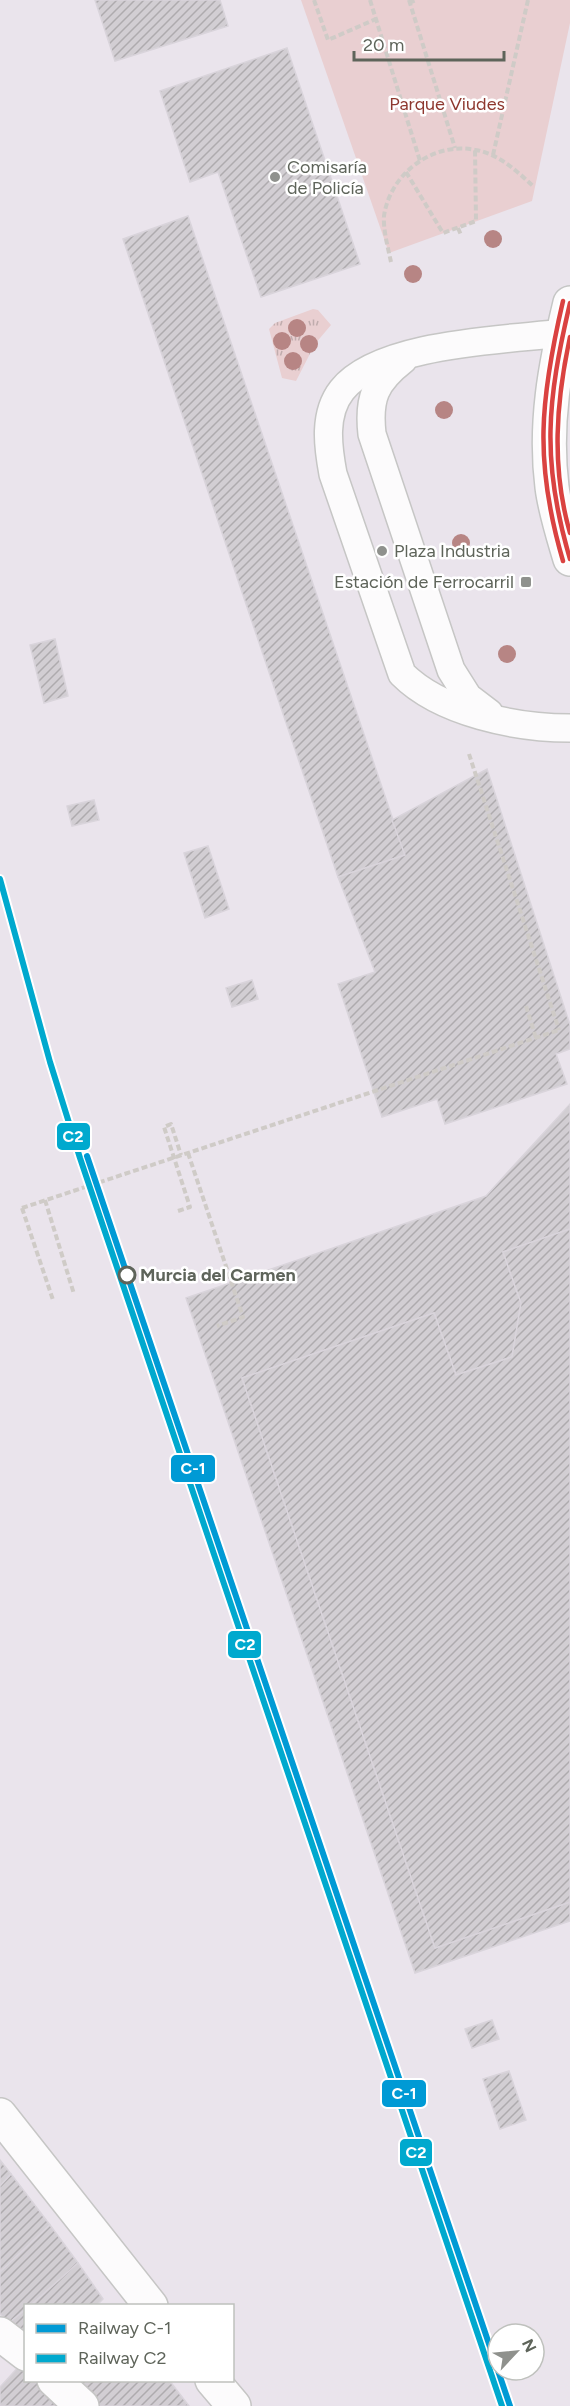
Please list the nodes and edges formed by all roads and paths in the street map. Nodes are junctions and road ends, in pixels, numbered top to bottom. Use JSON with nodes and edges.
{"nodes":[{"id":1,"x":314,"y":0,"type":"edge"},
{"id":2,"x":370,"y":0,"type":"edge"},
{"id":3,"x":416,"y":0,"type":"edge"},
{"id":4,"x":528,"y":0,"type":"edge"},
{"id":5,"x":409,"y":1,"type":"edge"},
{"id":6,"x":376,"y":19,"type":"junction"},
{"id":7,"x":455,"y":148,"type":"junction"},
{"id":8,"x":476,"y":149,"type":"junction"},
{"id":9,"x":493,"y":155,"type":"junction"},
{"id":10,"x":420,"y":161,"type":"junction"},
{"id":11,"x":406,"y":172,"type":"junction"},
{"id":12,"x":534,"y":187,"type":"dead end"},
{"id":13,"x":458,"y":228,"type":"junction"},
{"id":14,"x":461,"y":235,"type":"dead end"},
{"id":15,"x":391,"y":262,"type":"dead end"},
{"id":16,"x":568,"y":322,"type":"edge"},
{"id":17,"x":411,"y":353,"type":"junction"},
{"id":18,"x":570,"y":559,"type":"edge"},
{"id":19,"x":498,"y":719,"type":"junction"},
{"id":20,"x":570,"y":728,"type":"edge"},
{"id":21,"x":469,"y":754,"type":"dead end"},
{"id":22,"x":526,"y":1006,"type":"dead end"},
{"id":23,"x":536,"y":1038,"type":"junction"},
{"id":24,"x":188,"y":1153,"type":"junction"},
{"id":25,"x":182,"y":1155,"type":"junction"},
{"id":26,"x":45,"y":1200,"type":"junction"},
{"id":27,"x":178,"y":1212,"type":"dead end"},
{"id":28,"x":74,"y":1294,"type":"dead end"},
{"id":29,"x":53,"y":1300,"type":"dead end"},
{"id":30,"x":217,"y":1326,"type":"dead end"},
{"id":31,"x":0,"y":2115,"type":"edge"},
{"id":32,"x":149,"y":2304,"type":"edge"},
{"id":33,"x":0,"y":2334,"type":"edge"},
{"id":34,"x":24,"y":2352,"type":"edge"},
{"id":35,"x":56,"y":2382,"type":"edge"},
{"id":36,"x":214,"y":2382,"type":"edge"},
{"id":37,"x":82,"y":2406,"type":"edge"},
{"id":38,"x":234,"y":2406,"type":"edge"}],
"edges":[{"from":1,"to":6,"type":"path"},
{"from":2,"to":6,"type":"path"},
{"from":3,"to":5,"type":"path"},
{"from":4,"to":9,"type":"path"},
{"from":5,"to":7,"type":"path"},
{"from":6,"to":10,"type":"path"},
{"from":7,"to":8,"type":"path"},
{"from":7,"to":10,"type":"path"},
{"from":8,"to":9,"type":"path"},
{"from":8,"to":13,"type":"path"},
{"from":9,"to":12,"type":"path"},
{"from":10,"to":11,"type":"path"},
{"from":11,"to":13,"type":"path"},
{"from":11,"to":15,"type":"path"},
{"from":13,"to":14,"type":"path"},
{"from":16,"to":17,"type":"lane"},
{"from":16,"to":18,"type":"street"},
{"from":17,"to":19,"type":"lane"},
{"from":17,"to":19,"type":"lane"},
{"from":19,"to":20,"type":"lane"},
{"from":21,"to":23,"type":"path","bridge":true},
{"from":22,"to":23,"type":"path"},
{"from":23,"to":24,"type":"path","bridge":true},
{"from":24,"to":25,"type":"path","bridge":true},
{"from":24,"to":30,"type":"path"},
{"from":25,"to":26,"type":"path","bridge":true},
{"from":25,"to":27,"type":"path"},
{"from":26,"to":28,"type":"path"},
{"from":26,"to":29,"type":"path","bridge":true},
{"from":31,"to":32,"type":"street"},
{"from":33,"to":34,"type":"street"},
{"from":35,"to":37,"type":"street"},
{"from":36,"to":38,"type":"street"}]}
